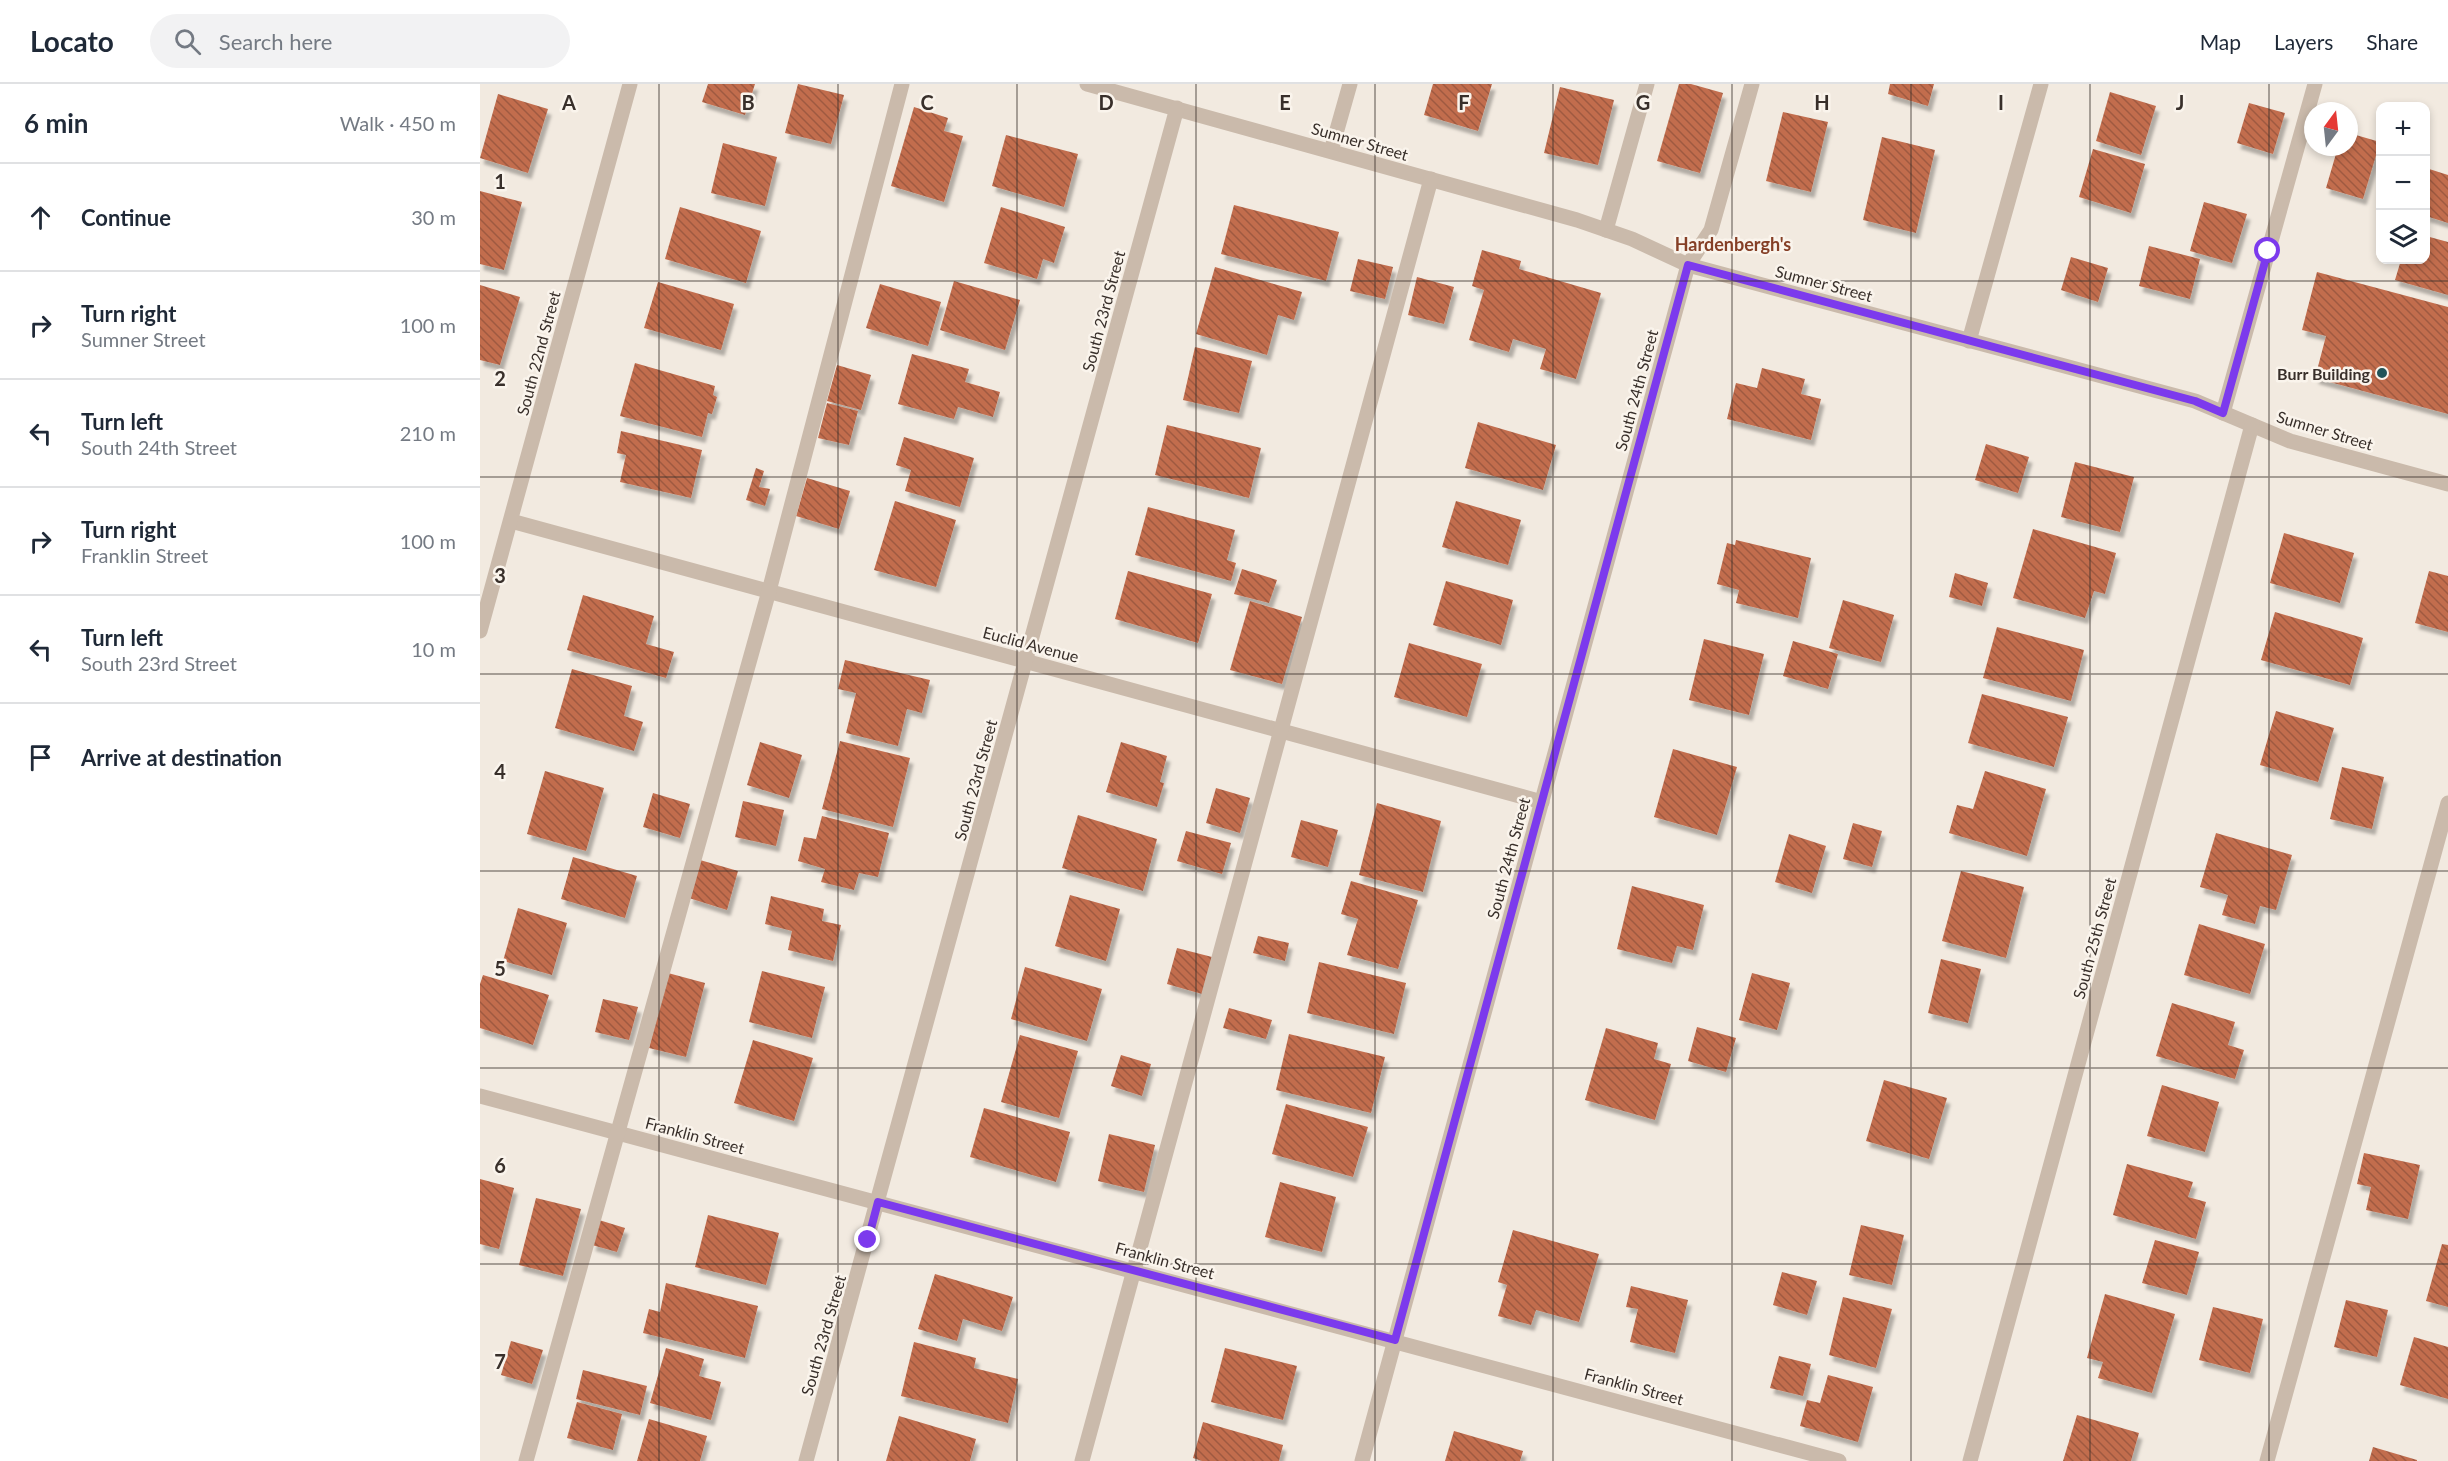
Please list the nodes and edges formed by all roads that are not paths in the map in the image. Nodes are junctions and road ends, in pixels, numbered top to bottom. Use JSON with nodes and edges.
{"nodes":[{"id":1,"x":630,"y":84,"type":"edge"},
{"id":2,"x":903,"y":84,"type":"edge"},
{"id":3,"x":1087,"y":84,"type":"edge"},
{"id":4,"x":1350,"y":84,"type":"edge"},
{"id":5,"x":1647,"y":84,"type":"edge"},
{"id":6,"x":1752,"y":84,"type":"edge"},
{"id":7,"x":2041,"y":84,"type":"edge"},
{"id":8,"x":2315,"y":84,"type":"edge"},
{"id":9,"x":1177,"y":108,"type":"junction"},
{"id":10,"x":1331,"y":152,"type":"junction"},
{"id":11,"x":1431,"y":179,"type":"junction"},
{"id":12,"x":1606,"y":230,"type":"junction"},
{"id":13,"x":1688,"y":265,"type":"junction"},
{"id":14,"x":1969,"y":341,"type":"junction"},
{"id":15,"x":2223,"y":413,"type":"junction"},
{"id":16,"x":2252,"y":425,"type":"junction"},
{"id":17,"x":2448,"y":484,"type":"edge"},
{"id":18,"x":511,"y":521,"type":"junction"},
{"id":19,"x":769,"y":591,"type":"junction"},
{"id":20,"x":480,"y":631,"type":"edge"},
{"id":21,"x":1026,"y":661,"type":"junction"},
{"id":22,"x":1280,"y":731,"type":"junction"},
{"id":23,"x":1542,"y":802,"type":"junction"},
{"id":24,"x":2448,"y":803,"type":"edge"},
{"id":25,"x":480,"y":1096,"type":"edge"},
{"id":26,"x":618,"y":1133,"type":"junction"},
{"id":27,"x":878,"y":1202,"type":"junction"},
{"id":28,"x":1134,"y":1270,"type":"junction"},
{"id":29,"x":1395,"y":1340,"type":"junction"},
{"id":30,"x":526,"y":1461,"type":"edge"},
{"id":31,"x":806,"y":1461,"type":"edge"},
{"id":32,"x":1082,"y":1461,"type":"edge"},
{"id":33,"x":1362,"y":1461,"type":"edge"},
{"id":34,"x":1839,"y":1461,"type":"edge"},
{"id":35,"x":1970,"y":1461,"type":"edge"},
{"id":36,"x":2267,"y":1461,"type":"edge"}],
"edges":[{"from":1,"to":18,"type":"street","name":"South 22nd Street"},
{"from":2,"to":19,"type":"street"},
{"from":3,"to":9,"type":"street","name":"Sumner Street"},
{"from":4,"to":10,"type":"street"},
{"from":5,"to":12,"type":"street"},
{"from":6,"to":13,"type":"street","name":"South 24th Street"},
{"from":7,"to":14,"type":"street"},
{"from":8,"to":15,"type":"street"},
{"from":9,"to":10,"type":"street","name":"Sumner Street"},
{"from":9,"to":21,"type":"street","name":"South 23rd Street"},
{"from":10,"to":11,"type":"street","name":"Sumner Street"},
{"from":11,"to":12,"type":"street","name":"Sumner Street"},
{"from":11,"to":22,"type":"street"},
{"from":12,"to":13,"type":"street","name":"Sumner Street"},
{"from":13,"to":14,"type":"street","name":"Sumner Street"},
{"from":13,"to":23,"type":"street","name":"South 24th Street"},
{"from":14,"to":15,"type":"street","name":"Sumner Street"},
{"from":15,"to":16,"type":"street","name":"Sumner Street"},
{"from":16,"to":17,"type":"street","name":"Sumner Street"},
{"from":16,"to":35,"type":"street","name":"South 25th Street"},
{"from":18,"to":19,"type":"street","name":"Euclid Avenue"},
{"from":18,"to":20,"type":"street","name":"South 22nd Street"},
{"from":19,"to":21,"type":"street","name":"Euclid Avenue"},
{"from":19,"to":26,"type":"street"},
{"from":21,"to":22,"type":"street","name":"Euclid Avenue"},
{"from":21,"to":27,"type":"street","name":"South 23rd Street"},
{"from":22,"to":23,"type":"street","name":"Euclid Avenue"},
{"from":22,"to":28,"type":"street"},
{"from":23,"to":29,"type":"street","name":"South 24th Street"},
{"from":24,"to":36,"type":"street"},
{"from":25,"to":26,"type":"street","name":"Franklin Street"},
{"from":26,"to":27,"type":"street","name":"Franklin Street"},
{"from":26,"to":30,"type":"street"},
{"from":27,"to":28,"type":"street","name":"Franklin Street"},
{"from":27,"to":31,"type":"street","name":"South 23rd Street"},
{"from":28,"to":29,"type":"street","name":"Franklin Street"},
{"from":28,"to":32,"type":"street"},
{"from":29,"to":33,"type":"street","name":"South 24th Street"},
{"from":29,"to":34,"type":"street","name":"Franklin Street"}]}
